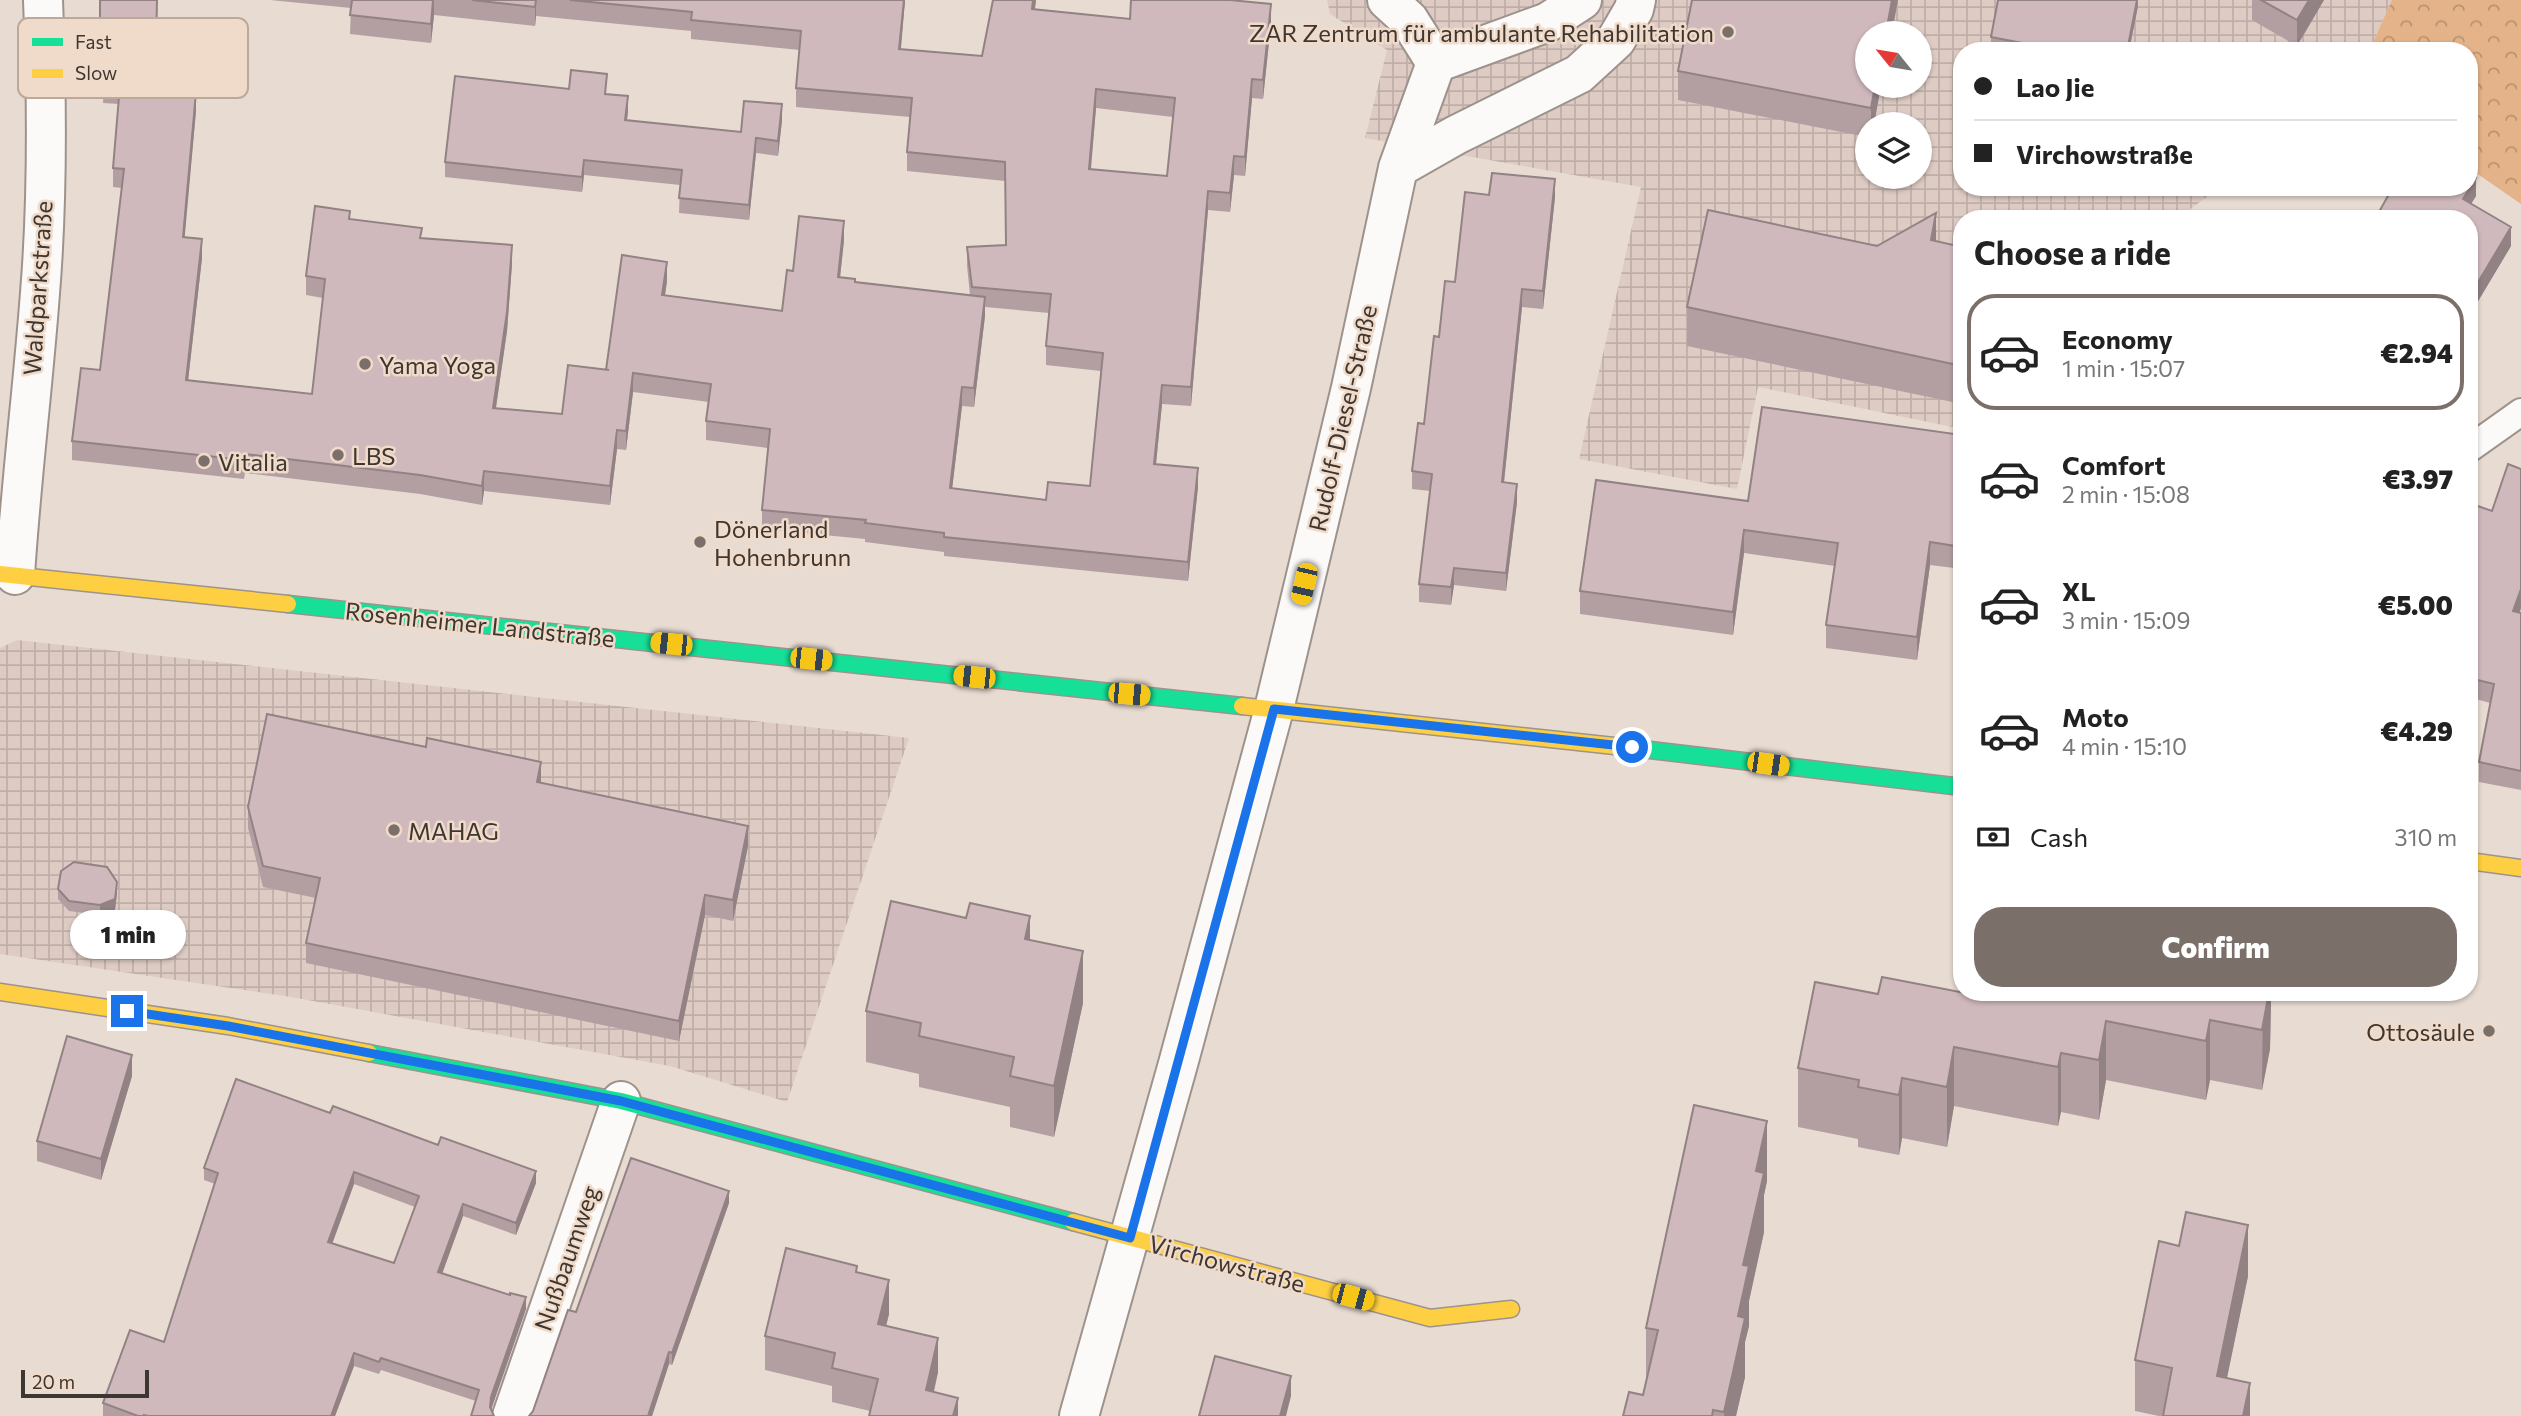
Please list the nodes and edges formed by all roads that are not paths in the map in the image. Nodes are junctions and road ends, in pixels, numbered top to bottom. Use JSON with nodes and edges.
{"nodes":[{"id":1,"x":44,"y":0,"type":"edge"},
{"id":2,"x":1387,"y":0,"type":"edge"},
{"id":3,"x":1582,"y":0,"type":"edge"},
{"id":4,"x":1636,"y":0,"type":"edge"},
{"id":5,"x":44,"y":18,"type":"edge"},
{"id":6,"x":1436,"y":63,"type":"junction"},
{"id":7,"x":47,"y":98,"type":"edge"},
{"id":8,"x":1398,"y":168,"type":"junction"},
{"id":9,"x":2521,"y":412,"type":"edge"},
{"id":10,"x":2478,"y":443,"type":"edge"},
{"id":11,"x":7,"y":574,"type":"edge"},
{"id":12,"x":1274,"y":709,"type":"junction"},
{"id":13,"x":1953,"y":787,"type":"edge"},
{"id":14,"x":2478,"y":862,"type":"edge"},
{"id":15,"x":2521,"y":868,"type":"edge"},
{"id":16,"x":0,"y":992,"type":"edge"},
{"id":17,"x":621,"y":1101,"type":"junction"},
{"id":18,"x":1130,"y":1238,"type":"junction"},
{"id":19,"x":1511,"y":1309,"type":"dead end"},
{"id":20,"x":512,"y":1416,"type":"edge"},
{"id":21,"x":1079,"y":1416,"type":"edge"}],
"edges":[{"from":1,"to":5,"type":"street","name":"Waldparkstraße"},
{"from":2,"to":6,"type":"street"},
{"from":3,"to":6,"type":"street"},
{"from":4,"to":8,"type":"street"},
{"from":6,"to":8,"type":"street","name":"Rudolf-Diesel-Straße"},
{"from":7,"to":11,"type":"street","name":"Waldparkstraße"},
{"from":8,"to":12,"type":"street","name":"Rudolf-Diesel-Straße"},
{"from":9,"to":10,"type":"lane"},
{"from":11,"to":12,"type":"main road","name":"Rosenheimer Landstraße"},
{"from":12,"to":13,"type":"main road","name":"Rosenheimer Landstraße"},
{"from":12,"to":18,"type":"street","name":"Rudolf-Diesel-Straße"},
{"from":14,"to":15,"type":"main road"},
{"from":16,"to":17,"type":"main road","name":"Virchowstraße"},
{"from":17,"to":18,"type":"main road","name":"Virchowstraße"},
{"from":17,"to":20,"type":"street","name":"Nußbaumweg"},
{"from":18,"to":19,"type":"main road","name":"Virchowstraße"},
{"from":18,"to":21,"type":"street","name":"Rudolf-Diesel-Straße"}]}
